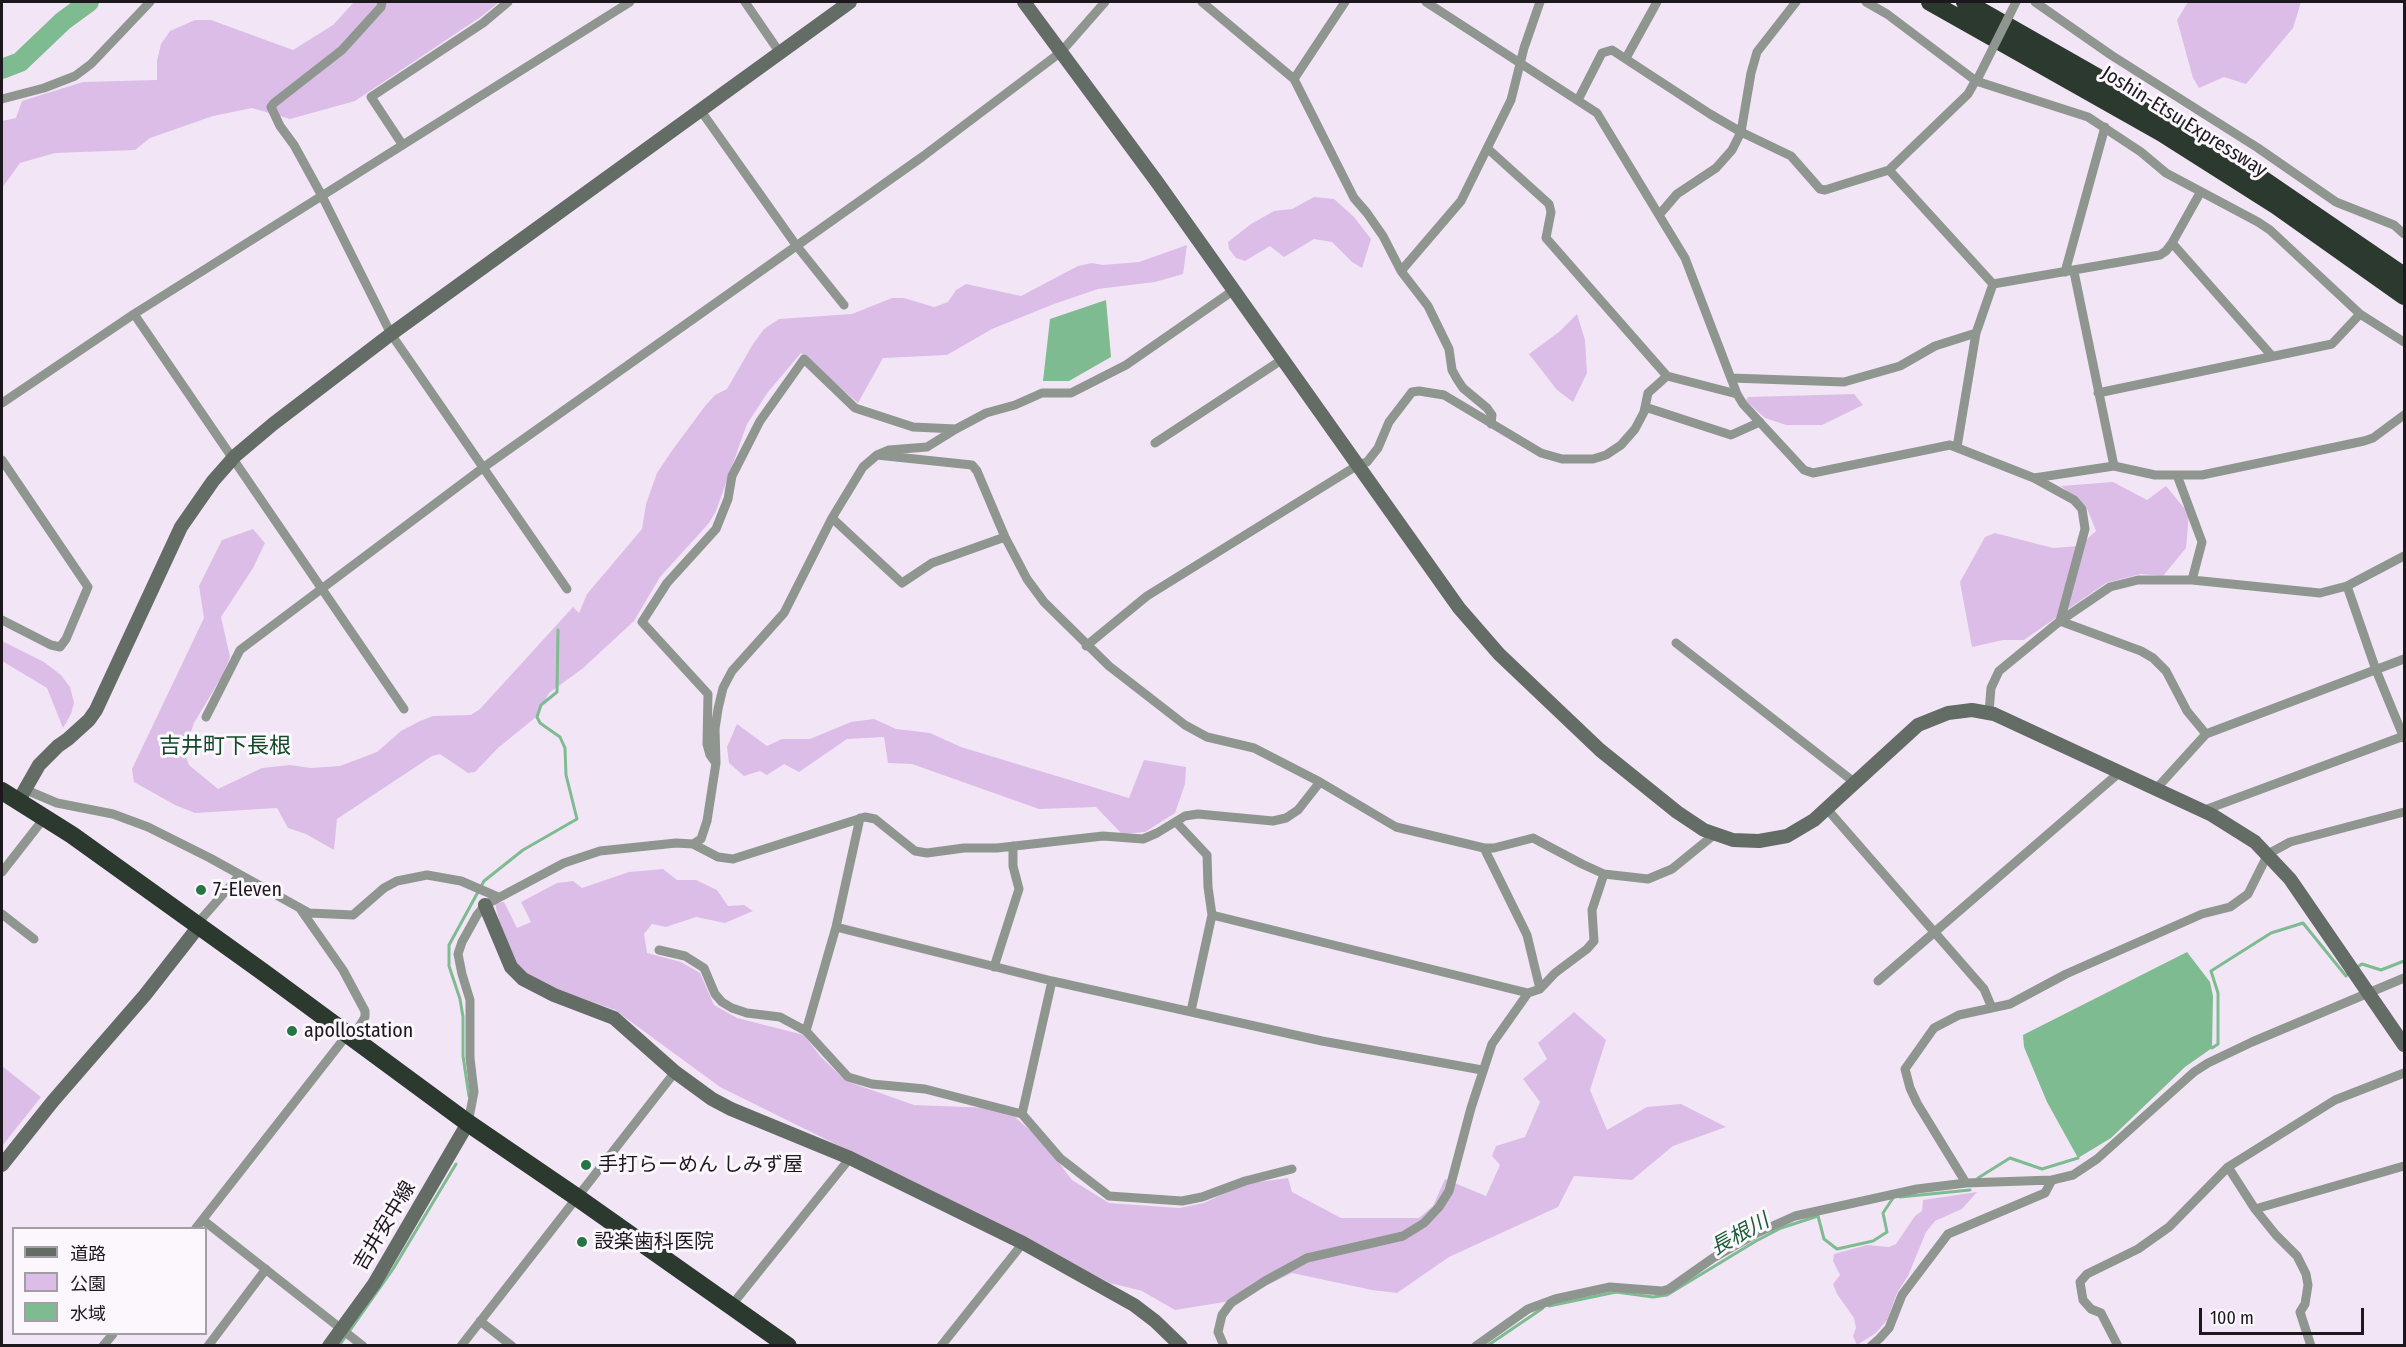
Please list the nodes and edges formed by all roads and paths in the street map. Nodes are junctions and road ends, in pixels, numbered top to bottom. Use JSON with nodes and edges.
{"nodes":[{"id":1,"x":150,"y":2,"type":"edge"},
{"id":2,"x":382,"y":2,"type":"edge"},
{"id":3,"x":508,"y":2,"type":"edge"},
{"id":4,"x":630,"y":2,"type":"edge"},
{"id":5,"x":745,"y":2,"type":"edge"},
{"id":6,"x":850,"y":2,"type":"edge"},
{"id":7,"x":1024,"y":2,"type":"edge"},
{"id":8,"x":1105,"y":2,"type":"edge"},
{"id":9,"x":1202,"y":2,"type":"edge"},
{"id":10,"x":1345,"y":2,"type":"edge"},
{"id":11,"x":1426,"y":2,"type":"edge"},
{"id":12,"x":1540,"y":2,"type":"edge"},
{"id":13,"x":1657,"y":2,"type":"edge"},
{"id":14,"x":1796,"y":2,"type":"edge"},
{"id":15,"x":1866,"y":2,"type":"edge"},
{"id":16,"x":1930,"y":2,"type":"edge"},
{"id":17,"x":1965,"y":2,"type":"edge"},
{"id":18,"x":2016,"y":2,"type":"edge"},
{"id":19,"x":2035,"y":2,"type":"edge"},
{"id":20,"x":1061,"y":52,"type":"junction"},
{"id":21,"x":780,"y":53,"type":"junction"},
{"id":22,"x":1626,"y":58,"type":"junction"},
{"id":23,"x":1522,"y":62,"type":"junction"},
{"id":24,"x":1294,"y":79,"type":"junction"},
{"id":25,"x":1977,"y":79,"type":"junction"},
{"id":26,"x":2,"y":99,"type":"edge"},
{"id":27,"x":1578,"y":100,"type":"junction"},
{"id":28,"x":701,"y":111,"type":"junction"},
{"id":29,"x":2105,"y":127,"type":"junction"},
{"id":30,"x":1741,"y":132,"type":"junction"},
{"id":31,"x":402,"y":144,"type":"junction"},
{"id":32,"x":1487,"y":148,"type":"junction"},
{"id":33,"x":1889,"y":170,"type":"junction"},
{"id":34,"x":2200,"y":193,"type":"junction"},
{"id":35,"x":322,"y":195,"type":"junction"},
{"id":36,"x":1659,"y":215,"type":"junction"},
{"id":37,"x":2404,"y":234,"type":"edge"},
{"id":38,"x":2172,"y":243,"type":"junction"},
{"id":39,"x":796,"y":244,"type":"junction"},
{"id":40,"x":1401,"y":271,"type":"junction"},
{"id":41,"x":2069,"y":272,"type":"junction"},
{"id":42,"x":2404,"y":276,"type":"edge"},
{"id":43,"x":1993,"y":284,"type":"junction"},
{"id":44,"x":1234,"y":290,"type":"junction"},
{"id":45,"x":2404,"y":296,"type":"edge"},
{"id":46,"x":844,"y":305,"type":"dead end"},
{"id":47,"x":134,"y":314,"type":"junction"},
{"id":48,"x":2360,"y":314,"type":"junction"},
{"id":49,"x":1976,"y":333,"type":"junction"},
{"id":50,"x":391,"y":334,"type":"junction"},
{"id":51,"x":2404,"y":342,"type":"edge"},
{"id":52,"x":2272,"y":357,"type":"junction"},
{"id":53,"x":1283,"y":359,"type":"junction"},
{"id":54,"x":1667,"y":376,"type":"junction"},
{"id":55,"x":1731,"y":378,"type":"junction"},
{"id":56,"x":2098,"y":393,"type":"junction"},
{"id":57,"x":1737,"y":394,"type":"junction"},
{"id":58,"x":2,"y":403,"type":"edge"},
{"id":59,"x":1645,"y":407,"type":"junction"},
{"id":60,"x":2404,"y":415,"type":"edge"},
{"id":61,"x":1760,"y":422,"type":"junction"},
{"id":62,"x":1491,"y":424,"type":"junction"},
{"id":63,"x":956,"y":429,"type":"junction"},
{"id":64,"x":1155,"y":443,"type":"dead end"},
{"id":65,"x":1957,"y":447,"type":"junction"},
{"id":66,"x":877,"y":455,"type":"junction"},
{"id":67,"x":233,"y":459,"type":"junction"},
{"id":68,"x":2,"y":460,"type":"edge"},
{"id":69,"x":1358,"y":465,"type":"junction"},
{"id":70,"x":2114,"y":466,"type":"junction"},
{"id":71,"x":484,"y":467,"type":"junction"},
{"id":72,"x":2177,"y":476,"type":"junction"},
{"id":73,"x":2034,"y":478,"type":"junction"},
{"id":74,"x":832,"y":518,"type":"junction"},
{"id":75,"x":1005,"y":537,"type":"junction"},
{"id":76,"x":2404,"y":556,"type":"edge"},
{"id":77,"x":2192,"y":580,"type":"junction"},
{"id":78,"x":2347,"y":586,"type":"junction"},
{"id":79,"x":320,"y":589,"type":"junction"},
{"id":80,"x":567,"y":589,"type":"dead end"},
{"id":81,"x":2,"y":620,"type":"edge"},
{"id":82,"x":2060,"y":621,"type":"junction"},
{"id":83,"x":1676,"y":643,"type":"dead end"},
{"id":84,"x":1086,"y":646,"type":"junction"},
{"id":85,"x":2404,"y":659,"type":"edge"},
{"id":86,"x":2376,"y":670,"type":"junction"},
{"id":87,"x":404,"y":709,"type":"dead end"},
{"id":88,"x":1989,"y":712,"type":"junction"},
{"id":89,"x":206,"y":717,"type":"dead end"},
{"id":90,"x":2206,"y":734,"type":"junction"},
{"id":91,"x":2404,"y":737,"type":"edge"},
{"id":92,"x":716,"y":763,"type":"junction"},
{"id":93,"x":2120,"y":772,"type":"junction"},
{"id":94,"x":1320,"y":782,"type":"junction"},
{"id":95,"x":1854,"y":782,"type":"junction"},
{"id":96,"x":2157,"y":789,"type":"junction"},
{"id":97,"x":2,"y":791,"type":"edge"},
{"id":98,"x":25,"y":796,"type":"junction"},
{"id":99,"x":1827,"y":808,"type":"junction"},
{"id":100,"x":2202,"y":811,"type":"junction"},
{"id":101,"x":2404,"y":812,"type":"edge"},
{"id":102,"x":45,"y":817,"type":"junction"},
{"id":103,"x":860,"y":818,"type":"junction"},
{"id":104,"x":1176,"y":822,"type":"junction"},
{"id":105,"x":1715,"y":834,"type":"junction"},
{"id":106,"x":693,"y":844,"type":"junction"},
{"id":107,"x":1013,"y":846,"type":"junction"},
{"id":108,"x":1484,"y":848,"type":"junction"},
{"id":109,"x":2268,"y":854,"type":"junction"},
{"id":110,"x":2,"y":872,"type":"edge"},
{"id":111,"x":1604,"y":874,"type":"junction"},
{"id":112,"x":240,"y":875,"type":"junction"},
{"id":113,"x":498,"y":897,"type":"junction"},
{"id":114,"x":485,"y":905,"type":"junction"},
{"id":115,"x":301,"y":910,"type":"junction"},
{"id":116,"x":2,"y":914,"type":"edge"},
{"id":117,"x":1212,"y":915,"type":"junction"},
{"id":118,"x":199,"y":926,"type":"junction"},
{"id":119,"x":836,"y":927,"type":"junction"},
{"id":120,"x":1935,"y":933,"type":"junction"},
{"id":121,"x":34,"y":939,"type":"dead end"},
{"id":122,"x":658,"y":950,"type":"dead end"},
{"id":123,"x":994,"y":967,"type":"junction"},
{"id":124,"x":2404,"y":978,"type":"edge"},
{"id":125,"x":1052,"y":981,"type":"junction"},
{"id":126,"x":1878,"y":981,"type":"dead end"},
{"id":127,"x":1540,"y":989,"type":"junction"},
{"id":128,"x":1528,"y":993,"type":"junction"},
{"id":129,"x":2369,"y":994,"type":"junction"},
{"id":130,"x":1992,"y":1008,"type":"junction"},
{"id":131,"x":1191,"y":1011,"type":"junction"},
{"id":132,"x":806,"y":1031,"type":"junction"},
{"id":133,"x":350,"y":1036,"type":"junction"},
{"id":134,"x":2404,"y":1045,"type":"edge"},
{"id":135,"x":1482,"y":1070,"type":"junction"},
{"id":136,"x":675,"y":1072,"type":"junction"},
{"id":137,"x":2404,"y":1073,"type":"edge"},
{"id":138,"x":1022,"y":1114,"type":"junction"},
{"id":139,"x":468,"y":1123,"type":"junction"},
{"id":140,"x":850,"y":1158,"type":"junction"},
{"id":141,"x":2,"y":1165,"type":"edge"},
{"id":142,"x":2404,"y":1166,"type":"edge"},
{"id":143,"x":2228,"y":1167,"type":"junction"},
{"id":144,"x":1292,"y":1169,"type":"dead end"},
{"id":145,"x":2052,"y":1180,"type":"junction"},
{"id":146,"x":1966,"y":1183,"type":"junction"},
{"id":147,"x":578,"y":1198,"type":"junction"},
{"id":148,"x":2255,"y":1209,"type":"junction"},
{"id":149,"x":202,"y":1220,"type":"junction"},
{"id":150,"x":197,"y":1227,"type":"edge"},
{"id":151,"x":1023,"y":1243,"type":"junction"},
{"id":152,"x":266,"y":1269,"type":"junction"},
{"id":153,"x":731,"y":1306,"type":"junction"},
{"id":154,"x":480,"y":1320,"type":"junction"},
{"id":155,"x":342,"y":1329,"type":"junction"},
{"id":156,"x":1173,"y":1343,"type":"edge"},
{"id":157,"x":208,"y":1346,"type":"edge"},
{"id":158,"x":329,"y":1346,"type":"edge"},
{"id":159,"x":363,"y":1346,"type":"edge"},
{"id":160,"x":461,"y":1346,"type":"edge"},
{"id":161,"x":512,"y":1346,"type":"edge"},
{"id":162,"x":788,"y":1346,"type":"edge"},
{"id":163,"x":941,"y":1346,"type":"edge"},
{"id":164,"x":1224,"y":1346,"type":"edge"},
{"id":165,"x":1476,"y":1346,"type":"edge"},
{"id":166,"x":1871,"y":1346,"type":"edge"},
{"id":167,"x":2118,"y":1346,"type":"edge"},
{"id":168,"x":2311,"y":1346,"type":"edge"}],
"edges":[{"from":1,"to":26,"type":"street"},
{"from":2,"to":35,"type":"street"},
{"from":3,"to":31,"type":"street"},
{"from":4,"to":31,"type":"street"},
{"from":5,"to":21,"type":"street"},
{"from":6,"to":21,"type":"street"},
{"from":7,"to":20,"type":"street"},
{"from":8,"to":20,"type":"street"},
{"from":9,"to":24,"type":"street"},
{"from":10,"to":24,"type":"street"},
{"from":11,"to":23,"type":"street"},
{"from":12,"to":23,"type":"street"},
{"from":13,"to":22,"type":"street"},
{"from":14,"to":30,"type":"street"},
{"from":15,"to":25,"type":"street"},
{"from":16,"to":45,"type":"highway","name":"Joshin-Etsu Expressway"},
{"from":17,"to":42,"type":"highway","name":"Joshin-Etsu Expressway"},
{"from":18,"to":25,"type":"street","bridge":true},
{"from":19,"to":37,"type":"street"},
{"from":20,"to":39,"type":"street"},
{"from":20,"to":44,"type":"street"},
{"from":21,"to":28,"type":"street"},
{"from":22,"to":27,"type":"street"},
{"from":22,"to":30,"type":"street"},
{"from":23,"to":27,"type":"street"},
{"from":23,"to":32,"type":"street"},
{"from":24,"to":40,"type":"street"},
{"from":25,"to":29,"type":"street"},
{"from":25,"to":33,"type":"street"},
{"from":27,"to":36,"type":"street"},
{"from":28,"to":39,"type":"street"},
{"from":28,"to":50,"type":"street"},
{"from":29,"to":34,"type":"street"},
{"from":29,"to":41,"type":"street"},
{"from":30,"to":33,"type":"street"},
{"from":30,"to":36,"type":"street"},
{"from":31,"to":35,"type":"street"},
{"from":32,"to":40,"type":"street"},
{"from":32,"to":54,"type":"street"},
{"from":33,"to":43,"type":"street"},
{"from":34,"to":38,"type":"street"},
{"from":34,"to":48,"type":"street"},
{"from":35,"to":47,"type":"street"},
{"from":35,"to":50,"type":"street"},
{"from":36,"to":55,"type":"street"},
{"from":38,"to":41,"type":"street"},
{"from":38,"to":52,"type":"street"},
{"from":39,"to":46,"type":"street"},
{"from":39,"to":71,"type":"street"},
{"from":40,"to":62,"type":"street"},
{"from":41,"to":43,"type":"street"},
{"from":41,"to":56,"type":"street"},
{"from":43,"to":49,"type":"street"},
{"from":44,"to":53,"type":"street"},
{"from":44,"to":63,"type":"street"},
{"from":47,"to":58,"type":"street"},
{"from":47,"to":67,"type":"street"},
{"from":48,"to":51,"type":"street"},
{"from":48,"to":52,"type":"street"},
{"from":49,"to":55,"type":"street"},
{"from":49,"to":65,"type":"street"},
{"from":50,"to":67,"type":"street"},
{"from":50,"to":71,"type":"street"},
{"from":52,"to":56,"type":"street"},
{"from":53,"to":64,"type":"street"},
{"from":53,"to":69,"type":"street"},
{"from":54,"to":57,"type":"street"},
{"from":54,"to":59,"type":"street"},
{"from":55,"to":57,"type":"street"},
{"from":56,"to":70,"type":"street"},
{"from":57,"to":61,"type":"street"},
{"from":59,"to":61,"type":"street"},
{"from":59,"to":62,"type":"street"},
{"from":60,"to":72,"type":"street"},
{"from":61,"to":65,"type":"street"},
{"from":62,"to":69,"type":"street"},
{"from":63,"to":66,"type":"street"},
{"from":63,"to":92,"type":"street"},
{"from":65,"to":73,"type":"street"},
{"from":66,"to":74,"type":"street"},
{"from":66,"to":75,"type":"street"},
{"from":67,"to":79,"type":"street"},
{"from":67,"to":98,"type":"street"},
{"from":68,"to":81,"type":"street"},
{"from":69,"to":84,"type":"street"},
{"from":69,"to":105,"type":"street"},
{"from":70,"to":72,"type":"street"},
{"from":70,"to":73,"type":"street"},
{"from":71,"to":79,"type":"street"},
{"from":71,"to":80,"type":"street"},
{"from":72,"to":77,"type":"street"},
{"from":73,"to":82,"type":"street"},
{"from":74,"to":75,"type":"street"},
{"from":74,"to":92,"type":"street"},
{"from":75,"to":84,"type":"street"},
{"from":76,"to":78,"type":"street"},
{"from":77,"to":78,"type":"street"},
{"from":77,"to":82,"type":"street"},
{"from":78,"to":86,"type":"street"},
{"from":79,"to":87,"type":"street"},
{"from":79,"to":89,"type":"street"},
{"from":82,"to":88,"type":"street"},
{"from":82,"to":90,"type":"street"},
{"from":83,"to":95,"type":"street"},
{"from":84,"to":94,"type":"street"},
{"from":85,"to":86,"type":"street"},
{"from":86,"to":90,"type":"street"},
{"from":86,"to":91,"type":"street"},
{"from":88,"to":93,"type":"street"},
{"from":88,"to":95,"type":"street"},
{"from":90,"to":96,"type":"street"},
{"from":91,"to":100,"type":"street"},
{"from":92,"to":106,"type":"street"},
{"from":93,"to":96,"type":"street"},
{"from":93,"to":120,"type":"street"},
{"from":94,"to":104,"type":"street"},
{"from":94,"to":108,"type":"street"},
{"from":95,"to":99,"type":"street"},
{"from":96,"to":100,"type":"street"},
{"from":97,"to":98,"type":"highway"},
{"from":98,"to":102,"type":"highway"},
{"from":98,"to":112,"type":"street"},
{"from":99,"to":105,"type":"street"},
{"from":99,"to":120,"type":"street"},
{"from":100,"to":109,"type":"street"},
{"from":101,"to":109,"type":"street"},
{"from":102,"to":110,"type":"street"},
{"from":102,"to":118,"type":"highway"},
{"from":103,"to":106,"type":"street"},
{"from":103,"to":107,"type":"street"},
{"from":103,"to":119,"type":"street"},
{"from":104,"to":107,"type":"street"},
{"from":104,"to":117,"type":"street"},
{"from":105,"to":111,"type":"street"},
{"from":106,"to":113,"type":"street"},
{"from":107,"to":123,"type":"street"},
{"from":108,"to":111,"type":"street"},
{"from":108,"to":127,"type":"street"},
{"from":109,"to":129,"type":"street"},
{"from":109,"to":130,"type":"street"},
{"from":111,"to":127,"type":"street"},
{"from":112,"to":115,"type":"street"},
{"from":112,"to":118,"type":"street"},
{"from":113,"to":114,"type":"street"},
{"from":113,"to":115,"type":"street"},
{"from":114,"to":136,"type":"street"},
{"from":114,"to":139,"type":"street"},
{"from":115,"to":133,"type":"street"},
{"from":116,"to":121,"type":"street"},
{"from":117,"to":128,"type":"street"},
{"from":117,"to":131,"type":"street"},
{"from":118,"to":133,"type":"highway"},
{"from":118,"to":141,"type":"street"},
{"from":119,"to":123,"type":"street"},
{"from":119,"to":132,"type":"street"},
{"from":120,"to":126,"type":"street"},
{"from":120,"to":130,"type":"street"},
{"from":122,"to":132,"type":"street"},
{"from":123,"to":125,"type":"street"},
{"from":124,"to":129,"type":"street"},
{"from":125,"to":131,"type":"street"},
{"from":125,"to":138,"type":"street"},
{"from":127,"to":128,"type":"street"},
{"from":128,"to":135,"type":"street"},
{"from":129,"to":134,"type":"street"},
{"from":129,"to":145,"type":"street"},
{"from":130,"to":146,"type":"street"},
{"from":131,"to":135,"type":"street"},
{"from":132,"to":138,"type":"street"},
{"from":133,"to":139,"type":"highway"},
{"from":133,"to":149,"type":"street"},
{"from":135,"to":164,"type":"street"},
{"from":136,"to":140,"type":"street"},
{"from":136,"to":147,"type":"street"},
{"from":137,"to":143,"type":"street"},
{"from":138,"to":144,"type":"street"},
{"from":139,"to":147,"type":"highway"},
{"from":139,"to":155,"type":"street","name":"吉井安中線"},
{"from":140,"to":151,"type":"street"},
{"from":140,"to":153,"type":"street"},
{"from":142,"to":148,"type":"street"},
{"from":143,"to":148,"type":"street"},
{"from":143,"to":167,"type":"street"},
{"from":145,"to":146,"type":"street"},
{"from":145,"to":166,"type":"street"},
{"from":146,"to":165,"type":"street"},
{"from":147,"to":153,"type":"highway"},
{"from":147,"to":154,"type":"street"},
{"from":148,"to":168,"type":"street"},
{"from":149,"to":150,"type":"street"},
{"from":149,"to":152,"type":"street"},
{"from":151,"to":156,"type":"street"},
{"from":151,"to":163,"type":"street"},
{"from":152,"to":155,"type":"street"},
{"from":152,"to":157,"type":"street"},
{"from":153,"to":162,"type":"highway"},
{"from":154,"to":160,"type":"street"},
{"from":154,"to":161,"type":"street"},
{"from":155,"to":158,"type":"street","name":"吉井安中線"},
{"from":155,"to":159,"type":"street"}]}
